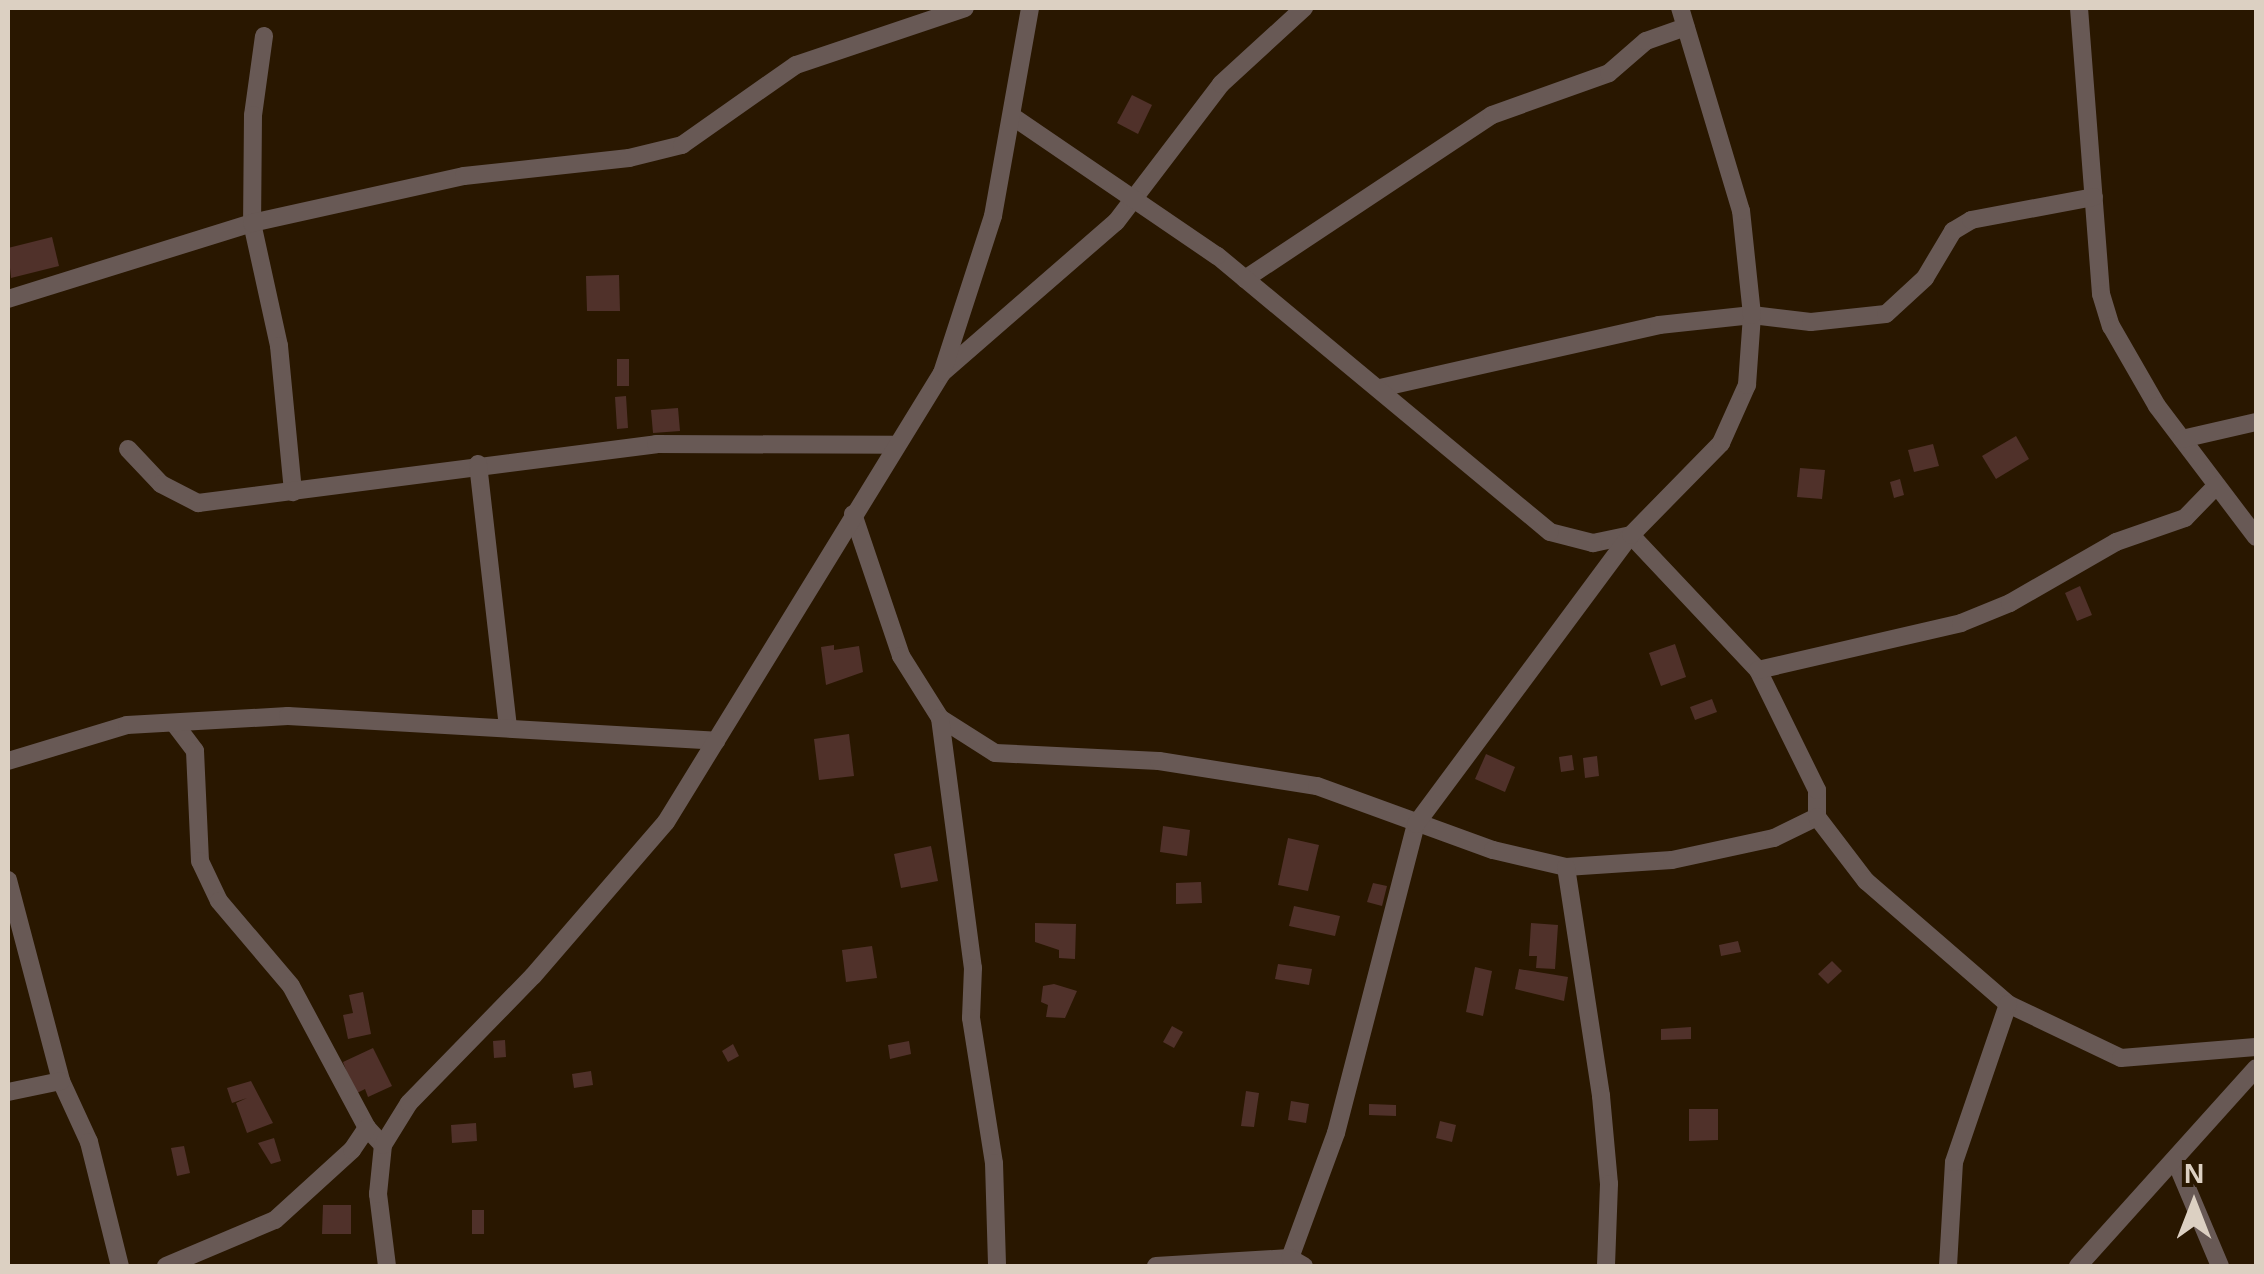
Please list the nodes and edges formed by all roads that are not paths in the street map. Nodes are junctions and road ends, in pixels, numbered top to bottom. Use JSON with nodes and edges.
{"nodes":[{"id":1,"x":965,"y":8,"type":"edge"},
{"id":2,"x":1030,"y":8,"type":"edge"},
{"id":3,"x":1304,"y":8,"type":"edge"},
{"id":4,"x":1680,"y":8,"type":"edge"},
{"id":5,"x":2079,"y":8,"type":"edge"},
{"id":6,"x":1686,"y":27,"type":"junction"},
{"id":7,"x":264,"y":36,"type":"dead end"},
{"id":8,"x":1015,"y":118,"type":"junction"},
{"id":9,"x":2094,"y":197,"type":"junction"},
{"id":10,"x":1136,"y":199,"type":"junction"},
{"id":11,"x":252,"y":223,"type":"junction"},
{"id":12,"x":1245,"y":279,"type":"junction"},
{"id":13,"x":8,"y":299,"type":"edge"},
{"id":14,"x":1752,"y":315,"type":"junction"},
{"id":15,"x":942,"y":373,"type":"junction"},
{"id":16,"x":1380,"y":388,"type":"junction"},
{"id":17,"x":2256,"y":422,"type":"edge"},
{"id":18,"x":2182,"y":439,"type":"junction"},
{"id":19,"x":896,"y":444,"type":"junction"},
{"id":20,"x":128,"y":449,"type":"dead end"},
{"id":21,"x":478,"y":464,"type":"junction"},
{"id":22,"x":2216,"y":486,"type":"junction"},
{"id":23,"x":293,"y":492,"type":"junction"},
{"id":24,"x":853,"y":514,"type":"junction"},
{"id":25,"x":1632,"y":534,"type":"junction"},
{"id":26,"x":2256,"y":537,"type":"edge"},
{"id":27,"x":1758,"y":670,"type":"junction"},
{"id":28,"x":940,"y":718,"type":"junction"},
{"id":29,"x":219,"y":720,"type":"junction"},
{"id":30,"x":174,"y":723,"type":"junction"},
{"id":31,"x":508,"y":728,"type":"junction"},
{"id":32,"x":716,"y":741,"type":"junction"},
{"id":33,"x":974,"y":744,"type":"junction"},
{"id":34,"x":195,"y":751,"type":"junction"},
{"id":35,"x":8,"y":761,"type":"edge"},
{"id":36,"x":946,"y":761,"type":"junction"},
{"id":37,"x":1817,"y":817,"type":"junction"},
{"id":38,"x":1416,"y":824,"type":"junction"},
{"id":39,"x":1566,"y":868,"type":"junction"},
{"id":40,"x":8,"y":880,"type":"edge"},
{"id":41,"x":2008,"y":1004,"type":"junction"},
{"id":42,"x":2256,"y":1046,"type":"edge"},
{"id":43,"x":2256,"y":1068,"type":"edge"},
{"id":44,"x":61,"y":1080,"type":"junction"},
{"id":45,"x":8,"y":1092,"type":"edge"},
{"id":46,"x":366,"y":1128,"type":"junction"},
{"id":47,"x":383,"y":1144,"type":"junction"},
{"id":48,"x":2176,"y":1162,"type":"junction"},
{"id":49,"x":1297,"y":1262,"type":"edge"},
{"id":50,"x":120,"y":1266,"type":"edge"},
{"id":51,"x":166,"y":1266,"type":"edge"},
{"id":52,"x":387,"y":1266,"type":"edge"},
{"id":53,"x":998,"y":1266,"type":"edge"},
{"id":54,"x":1156,"y":1266,"type":"edge"},
{"id":55,"x":1606,"y":1266,"type":"edge"},
{"id":56,"x":1948,"y":1266,"type":"edge"},
{"id":57,"x":2078,"y":1266,"type":"edge"},
{"id":58,"x":2220,"y":1266,"type":"edge"}],
"edges":[{"from":1,"to":11,"type":"street"},
{"from":2,"to":8,"type":"street"},
{"from":3,"to":10,"type":"street"},
{"from":4,"to":6,"type":"street"},
{"from":5,"to":9,"type":"street"},
{"from":6,"to":12,"type":"street"},
{"from":6,"to":14,"type":"street"},
{"from":7,"to":11,"type":"street"},
{"from":8,"to":10,"type":"street"},
{"from":8,"to":15,"type":"street"},
{"from":9,"to":14,"type":"street"},
{"from":9,"to":18,"type":"street"},
{"from":10,"to":12,"type":"street"},
{"from":10,"to":15,"type":"street"},
{"from":11,"to":13,"type":"street"},
{"from":11,"to":23,"type":"street"},
{"from":12,"to":16,"type":"street"},
{"from":14,"to":16,"type":"street"},
{"from":14,"to":25,"type":"street"},
{"from":15,"to":19,"type":"street"},
{"from":16,"to":25,"type":"street"},
{"from":17,"to":18,"type":"street"},
{"from":18,"to":22,"type":"street"},
{"from":19,"to":21,"type":"street"},
{"from":19,"to":24,"type":"street"},
{"from":20,"to":23,"type":"street"},
{"from":21,"to":23,"type":"street"},
{"from":21,"to":31,"type":"street"},
{"from":22,"to":26,"type":"street"},
{"from":22,"to":27,"type":"street"},
{"from":24,"to":28,"type":"street"},
{"from":24,"to":32,"type":"street"},
{"from":25,"to":27,"type":"street"},
{"from":25,"to":38,"type":"street"},
{"from":27,"to":37,"type":"street"},
{"from":28,"to":33,"type":"street"},
{"from":28,"to":36,"type":"street"},
{"from":29,"to":30,"type":"street"},
{"from":29,"to":31,"type":"street"},
{"from":29,"to":34,"type":"street"},
{"from":30,"to":34,"type":"street"},
{"from":30,"to":35,"type":"street"},
{"from":31,"to":32,"type":"street"},
{"from":32,"to":47,"type":"street"},
{"from":33,"to":36,"type":"street"},
{"from":33,"to":38,"type":"street"},
{"from":34,"to":46,"type":"street"},
{"from":36,"to":53,"type":"street"},
{"from":37,"to":39,"type":"street"},
{"from":37,"to":41,"type":"street"},
{"from":38,"to":39,"type":"street"},
{"from":38,"to":49,"type":"street"},
{"from":39,"to":55,"type":"street"},
{"from":40,"to":44,"type":"street"},
{"from":41,"to":42,"type":"street"},
{"from":41,"to":56,"type":"street"},
{"from":43,"to":48,"type":"street"},
{"from":44,"to":45,"type":"street"},
{"from":44,"to":50,"type":"street"},
{"from":46,"to":47,"type":"street"},
{"from":46,"to":51,"type":"street"},
{"from":47,"to":52,"type":"street"},
{"from":48,"to":57,"type":"street"},
{"from":48,"to":58,"type":"street"},
{"from":49,"to":54,"type":"street"}]}
